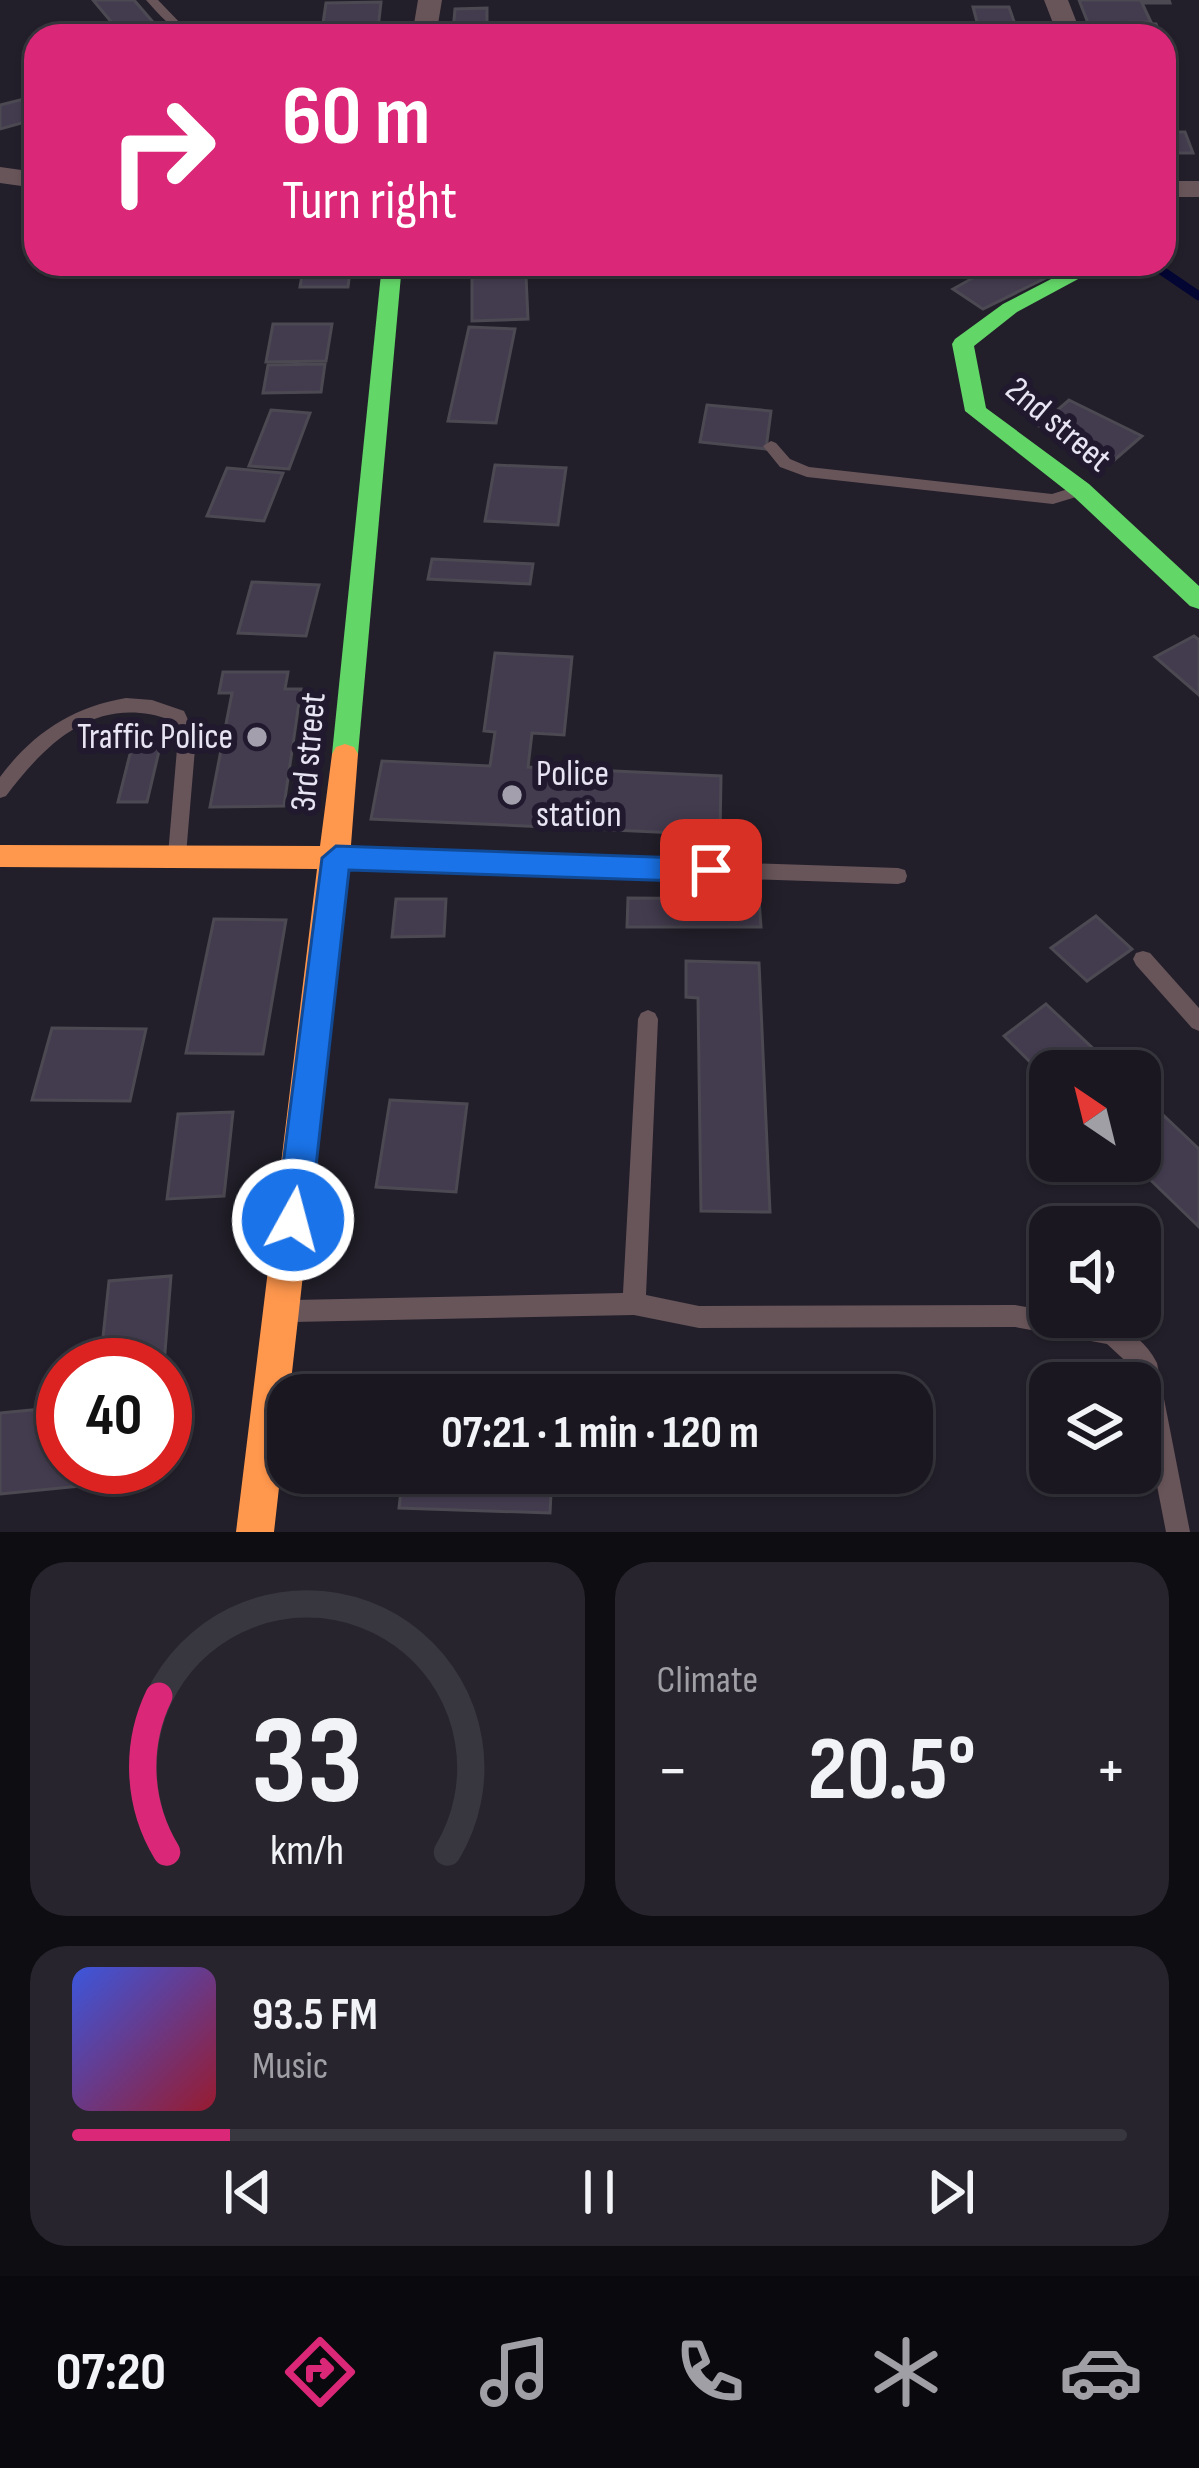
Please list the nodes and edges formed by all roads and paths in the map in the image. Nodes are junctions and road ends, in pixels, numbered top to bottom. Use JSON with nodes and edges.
{"nodes":[{"id":1,"x":152,"y":0,"type":"edge"},
{"id":2,"x":175,"y":24,"type":"edge"},
{"id":3,"x":391,"y":276,"type":"edge"},
{"id":4,"x":1073,"y":276,"type":"edge"},
{"id":5,"x":771,"y":446,"type":"dead end"},
{"id":6,"x":1081,"y":490,"type":"junction"},
{"id":7,"x":1199,"y":600,"type":"edge"},
{"id":8,"x":0,"y":791,"type":"edge"},
{"id":9,"x":0,"y":856,"type":"edge"},
{"id":10,"x":177,"y":857,"type":"junction"},
{"id":11,"x":336,"y":858,"type":"junction"},
{"id":12,"x":898,"y":877,"type":"dead end"},
{"id":13,"x":1143,"y":959,"type":"dead end"},
{"id":14,"x":648,"y":1019,"type":"dead end"},
{"id":15,"x":1199,"y":1022,"type":"edge"},
{"id":16,"x":634,"y":1304,"type":"junction"},
{"id":17,"x":282,"y":1311,"type":"junction"},
{"id":18,"x":255,"y":1532,"type":"edge"},
{"id":19,"x":1178,"y":1532,"type":"edge"}],
"edges":[{"from":1,"to":2,"type":"lane"},
{"from":3,"to":11,"type":"street","name":"3rd street"},
{"from":4,"to":6,"type":"street","name":"2nd street"},
{"from":5,"to":6,"type":"lane"},
{"from":6,"to":7,"type":"street","name":"2nd street"},
{"from":8,"to":10,"type":"lane"},
{"from":9,"to":10,"type":"street"},
{"from":10,"to":11,"type":"street"},
{"from":11,"to":12,"type":"lane"},
{"from":11,"to":17,"type":"street","name":"3rd street"},
{"from":13,"to":15,"type":"lane"},
{"from":14,"to":16,"type":"lane"},
{"from":16,"to":17,"type":"lane"},
{"from":16,"to":19,"type":"lane"},
{"from":17,"to":18,"type":"street","name":"3rd street"}]}
